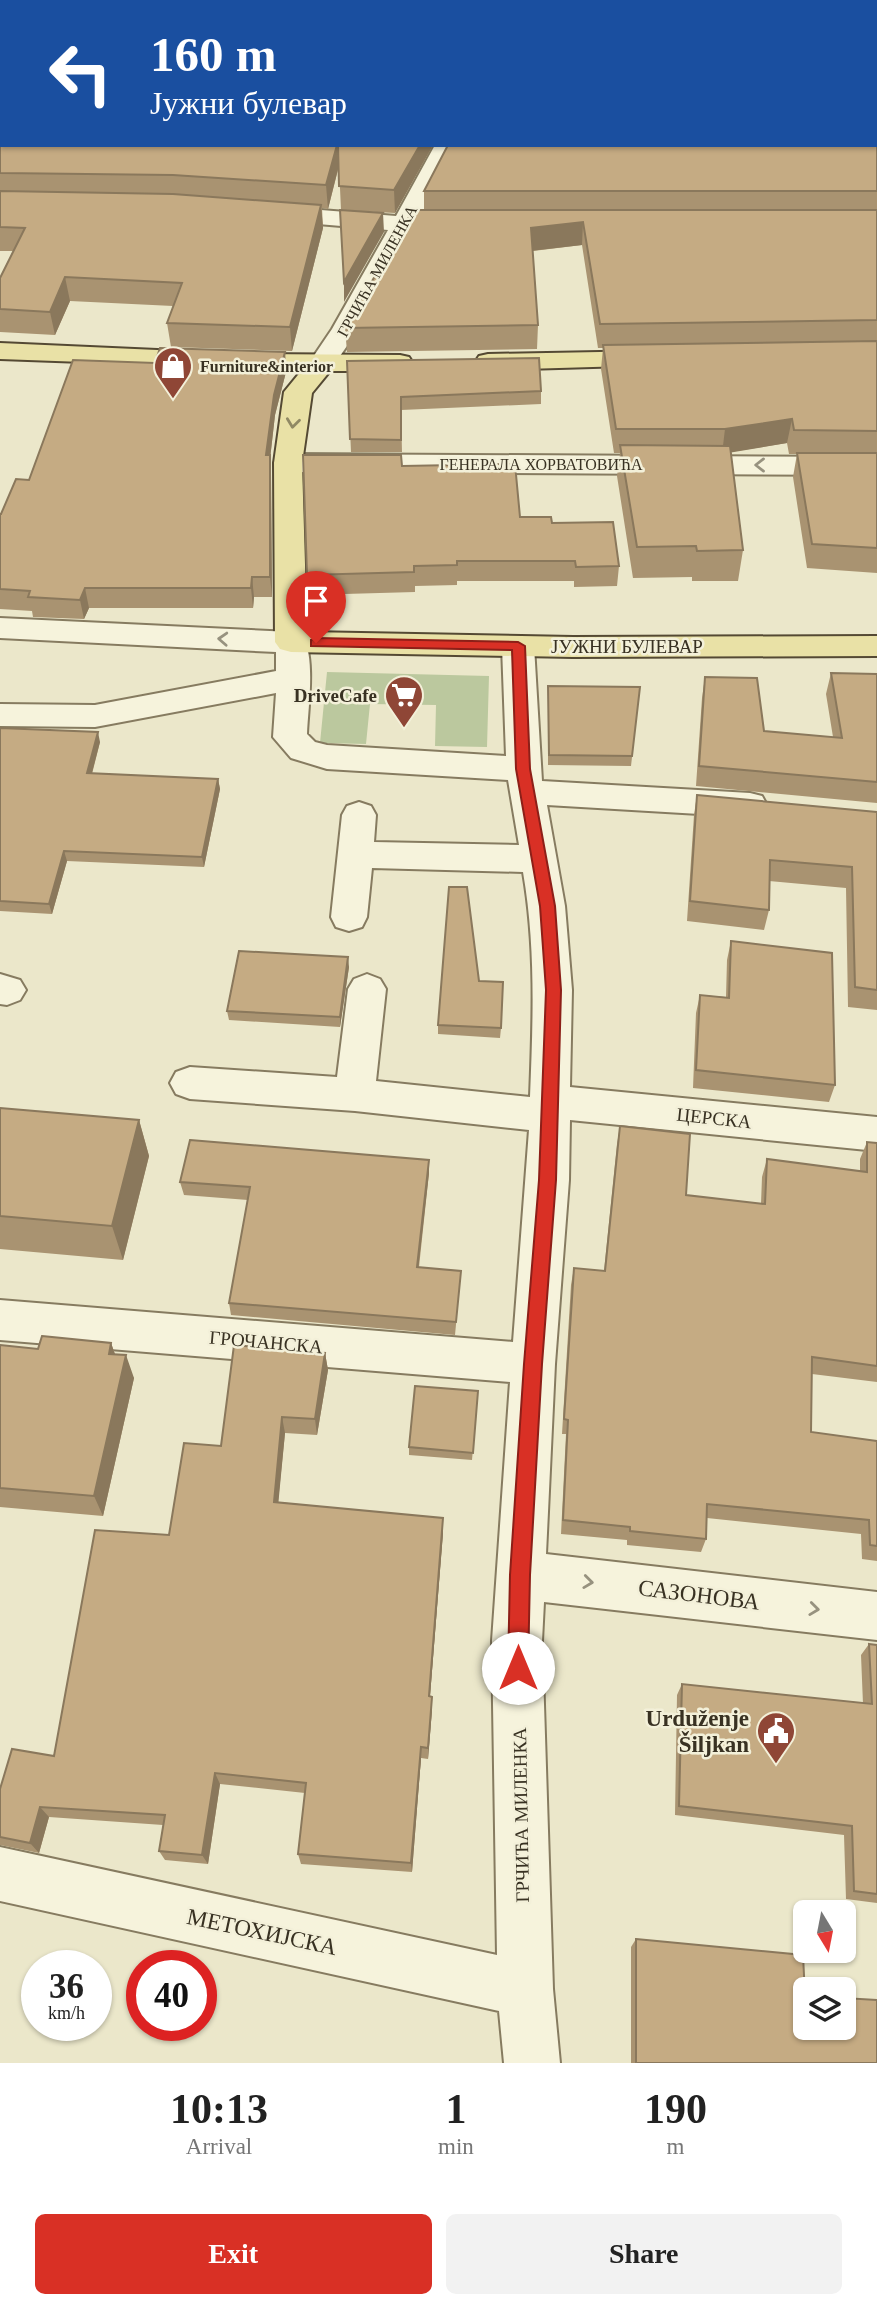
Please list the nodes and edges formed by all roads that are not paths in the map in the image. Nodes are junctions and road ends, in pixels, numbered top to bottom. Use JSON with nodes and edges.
{"nodes":[{"id":1,"x":446,"y":147,"type":"edge"},
{"id":2,"x":241,"y":211,"type":"edge"},
{"id":3,"x":401,"y":224,"type":"junction"},
{"id":4,"x":481,"y":224,"type":"edge"},
{"id":5,"x":0,"y":351,"type":"edge"},
{"id":6,"x":681,"y":358,"type":"edge"},
{"id":7,"x":322,"y":363,"type":"junction"},
{"id":8,"x":426,"y":363,"type":"edge"},
{"id":9,"x":463,"y":363,"type":"edge"},
{"id":10,"x":289,"y":463,"type":"junction"},
{"id":11,"x":877,"y":466,"type":"edge"},
{"id":12,"x":0,"y":628,"type":"edge"},
{"id":13,"x":291,"y":642,"type":"junction"},
{"id":14,"x":518,"y":646,"type":"junction"},
{"id":15,"x":877,"y":646,"type":"edge"},
{"id":16,"x":293,"y":679,"type":"junction"},
{"id":17,"x":0,"y":715,"type":"edge"},
{"id":18,"x":526,"y":780,"type":"junction"},
{"id":19,"x":785,"y":809,"type":"edge"},
{"id":20,"x":359,"y":815,"type":"dead end"},
{"id":21,"x":355,"y":855,"type":"junction"},
{"id":22,"x":540,"y":859,"type":"junction"},
{"id":23,"x":349,"y":917,"type":"dead end"},
{"id":24,"x":367,"y":989,"type":"dead end"},
{"id":25,"x":190,"y":1083,"type":"dead end"},
{"id":26,"x":355,"y":1095,"type":"junction"},
{"id":27,"x":551,"y":1109,"type":"junction"},
{"id":28,"x":877,"y":1134,"type":"edge"},
{"id":29,"x":0,"y":1320,"type":"edge"},
{"id":30,"x":533,"y":1364,"type":"junction"},
{"id":31,"x":520,"y":1575,"type":"junction"},
{"id":32,"x":877,"y":1616,"type":"edge"},
{"id":33,"x":0,"y":1874,"type":"edge"},
{"id":34,"x":525,"y":1989,"type":"junction"},
{"id":35,"x":532,"y":2063,"type":"edge"}],
"edges":[{"from":1,"to":3,"type":"street","name":"ГРЧИЋА МИЛЕНКА"},
{"from":2,"to":3,"type":"street"},
{"from":3,"to":4,"type":"street"},
{"from":3,"to":7,"type":"street","name":"ГРЧИЋА МИЛЕНКА"},
{"from":5,"to":7,"type":"main road"},
{"from":6,"to":9,"type":"main road"},
{"from":7,"to":8,"type":"main road"},
{"from":7,"to":10,"type":"main road","name":"ГРЧИЋА МИЛЕНКА","one_way":true},
{"from":11,"to":10,"type":"street","name":"ГЕНЕРАЛА ХОРВАТОВИЋА","one_way":true},
{"from":10,"to":13,"type":"main road","name":"ГРЧИЋА МИЛЕНКА"},
{"from":13,"to":12,"type":"street","name":"ЈУЖНИ БУЛЕВАР","one_way":true},
{"from":13,"to":14,"type":"main road","name":"ЈУЖНИ БУЛЕВАР"},
{"from":13,"to":16,"type":"street"},
{"from":14,"to":15,"type":"main road","name":"ЈУЖНИ БУЛЕВАР"},
{"from":14,"to":18,"type":"street","name":"ГРЧИЋА МИЛЕНКА"},
{"from":16,"to":17,"type":"street"},
{"from":16,"to":18,"type":"street"},
{"from":18,"to":19,"type":"street"},
{"from":18,"to":22,"type":"street","name":"ГРЧИЋА МИЛЕНКА"},
{"from":20,"to":21,"type":"street"},
{"from":21,"to":22,"type":"street"},
{"from":21,"to":23,"type":"street"},
{"from":22,"to":27,"type":"street","name":"ГРЧИЋА МИЛЕНКА"},
{"from":24,"to":26,"type":"street"},
{"from":25,"to":26,"type":"street","name":"ЦЕРСКА"},
{"from":26,"to":27,"type":"street","name":"ЦЕРСКА"},
{"from":27,"to":28,"type":"street","name":"ЦЕРСКА"},
{"from":27,"to":30,"type":"street","name":"ГРЧИЋА МИЛЕНКА"},
{"from":29,"to":30,"type":"street","name":"ГРОЧАНСКА"},
{"from":30,"to":31,"type":"street","name":"ГРЧИЋА МИЛЕНКА"},
{"from":31,"to":32,"type":"street","name":"САЗОНОВА","one_way":true},
{"from":31,"to":34,"type":"street","name":"ГРЧИЋА МИЛЕНКА"},
{"from":33,"to":34,"type":"street","name":"МЕТОХИЈСКА"},
{"from":34,"to":35,"type":"street","name":"ГРЧИЋА МИЛЕНКА"}]}
